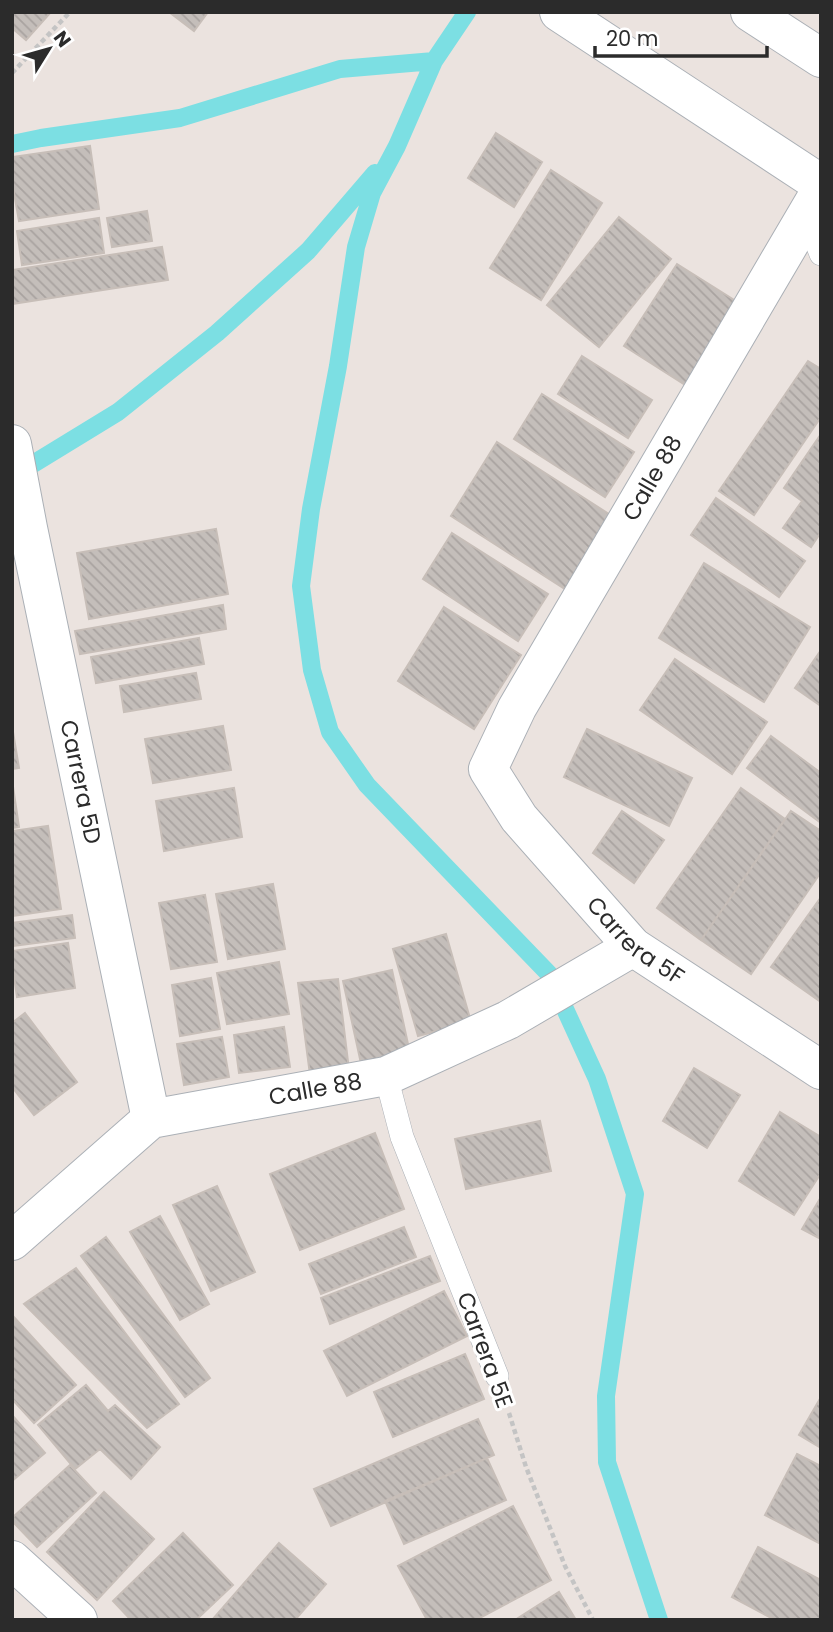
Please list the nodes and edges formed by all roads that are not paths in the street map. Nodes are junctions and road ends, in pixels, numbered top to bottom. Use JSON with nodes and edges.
{"nodes":[{"id":1,"x":559,"y":12,"type":"edge"},
{"id":2,"x":775,"y":19,"type":"edge"},
{"id":3,"x":821,"y":58,"type":"edge"},
{"id":4,"x":821,"y":187,"type":"edge"},
{"id":5,"x":821,"y":206,"type":"edge"},
{"id":6,"x":821,"y":254,"type":"edge"},
{"id":7,"x":12,"y":446,"type":"edge"},
{"id":8,"x":488,"y":769,"type":"joint"},
{"id":9,"x":633,"y":947,"type":"junction"},
{"id":10,"x":821,"y":1070,"type":"edge"},
{"id":11,"x":386,"y":1076,"type":"junction"},
{"id":12,"x":151,"y":1119,"type":"junction"},
{"id":13,"x":12,"y":1241,"type":"edge"},
{"id":14,"x":497,"y":1376,"type":"road end"},
{"id":15,"x":12,"y":1560,"type":"edge"},
{"id":16,"x":78,"y":1620,"type":"edge"}],
"edges":[{"from":1,"to":4,"type":"street"},
{"from":2,"to":3,"type":"street"},
{"from":4,"to":8,"type":"street","name":"Calle 88"},
{"from":5,"to":6,"type":"lane"},
{"from":7,"to":12,"type":"street","name":"Carrera 5D"},
{"from":8,"to":9,"type":"street","name":"Carrera 5F"},
{"from":9,"to":10,"type":"street","name":"Carrera 5F"},
{"from":9,"to":11,"type":"street","name":"Calle 88"},
{"from":11,"to":12,"type":"street","name":"Calle 88"},
{"from":11,"to":14,"type":"lane","name":"Carrera 5E"},
{"from":12,"to":13,"type":"street"},
{"from":15,"to":16,"type":"street"}]}
